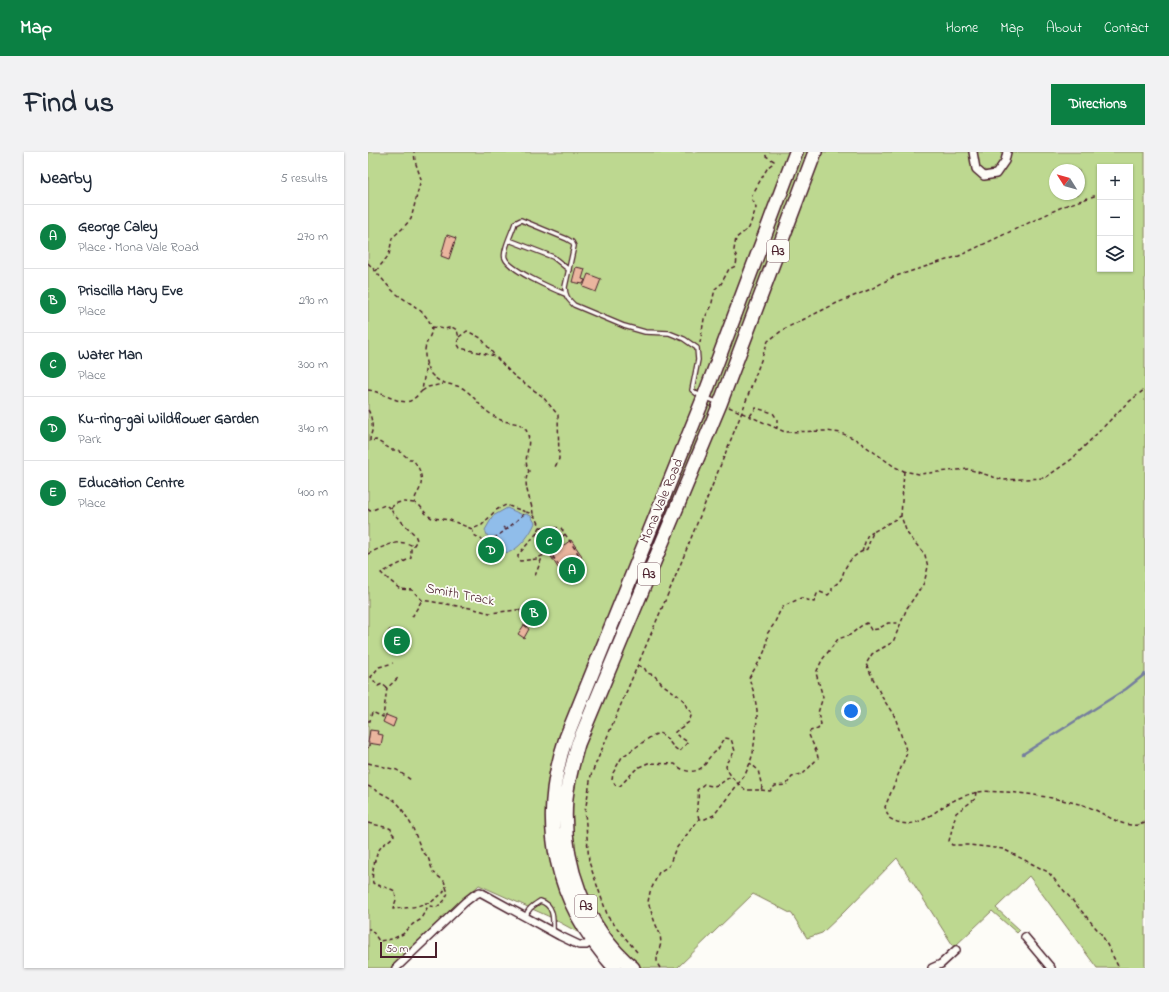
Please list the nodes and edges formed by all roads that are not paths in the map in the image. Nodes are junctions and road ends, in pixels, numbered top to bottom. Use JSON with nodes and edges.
{"nodes":[{"id":1,"x":796,"y":152,"type":"edge"},
{"id":2,"x":815,"y":152,"type":"edge"},
{"id":3,"x":973,"y":152,"type":"edge"},
{"id":4,"x":1007,"y":152,"type":"edge"},
{"id":5,"x":509,"y":240,"type":"junction"},
{"id":6,"x":569,"y":270,"type":"junction"},
{"id":7,"x":565,"y":294,"type":"junction"},
{"id":8,"x":704,"y":397,"type":"junction"},
{"id":9,"x":720,"y":404,"type":"junction"},
{"id":10,"x":526,"y":918,"type":"junction"},
{"id":11,"x":553,"y":932,"type":"junction"},
{"id":12,"x":597,"y":937,"type":"junction"},
{"id":13,"x":1025,"y":937,"type":"dead end"},
{"id":14,"x":956,"y":950,"type":"dead end"},
{"id":15,"x":396,"y":968,"type":"edge"},
{"id":16,"x":615,"y":968,"type":"edge"},
{"id":17,"x":633,"y":968,"type":"edge"},
{"id":18,"x":932,"y":968,"type":"edge"},
{"id":19,"x":1051,"y":968,"type":"edge"}],
"edges":[{"from":1,"to":8,"type":"highway","name":"Mona Vale Road","number":"A3"},
{"from":2,"to":9,"type":"highway","name":"Mona Vale Road","number":"A3"},
{"from":3,"to":4,"type":"street"},
{"from":5,"to":6,"type":"lane"},
{"from":5,"to":6,"type":"lane"},
{"from":5,"to":7,"type":"lane"},
{"from":6,"to":7,"type":"lane"},
{"from":7,"to":8,"type":"lane"},
{"from":8,"to":9,"type":"lane"},
{"from":8,"to":12,"type":"highway","name":"Mona Vale Road","number":"A3"},
{"from":9,"to":12,"type":"highway","name":"Mona Vale Road","number":"A3"},
{"from":10,"to":11,"type":"street"},
{"from":10,"to":11,"type":"lane"},
{"from":10,"to":15,"type":"street"},
{"from":11,"to":12,"type":"street"},
{"from":12,"to":16,"type":"highway","name":"Mona Vale Road","number":"A3"},
{"from":12,"to":17,"type":"highway","name":"Mona Vale Road","number":"A3"},
{"from":13,"to":19,"type":"street"},
{"from":14,"to":18,"type":"street"}]}
